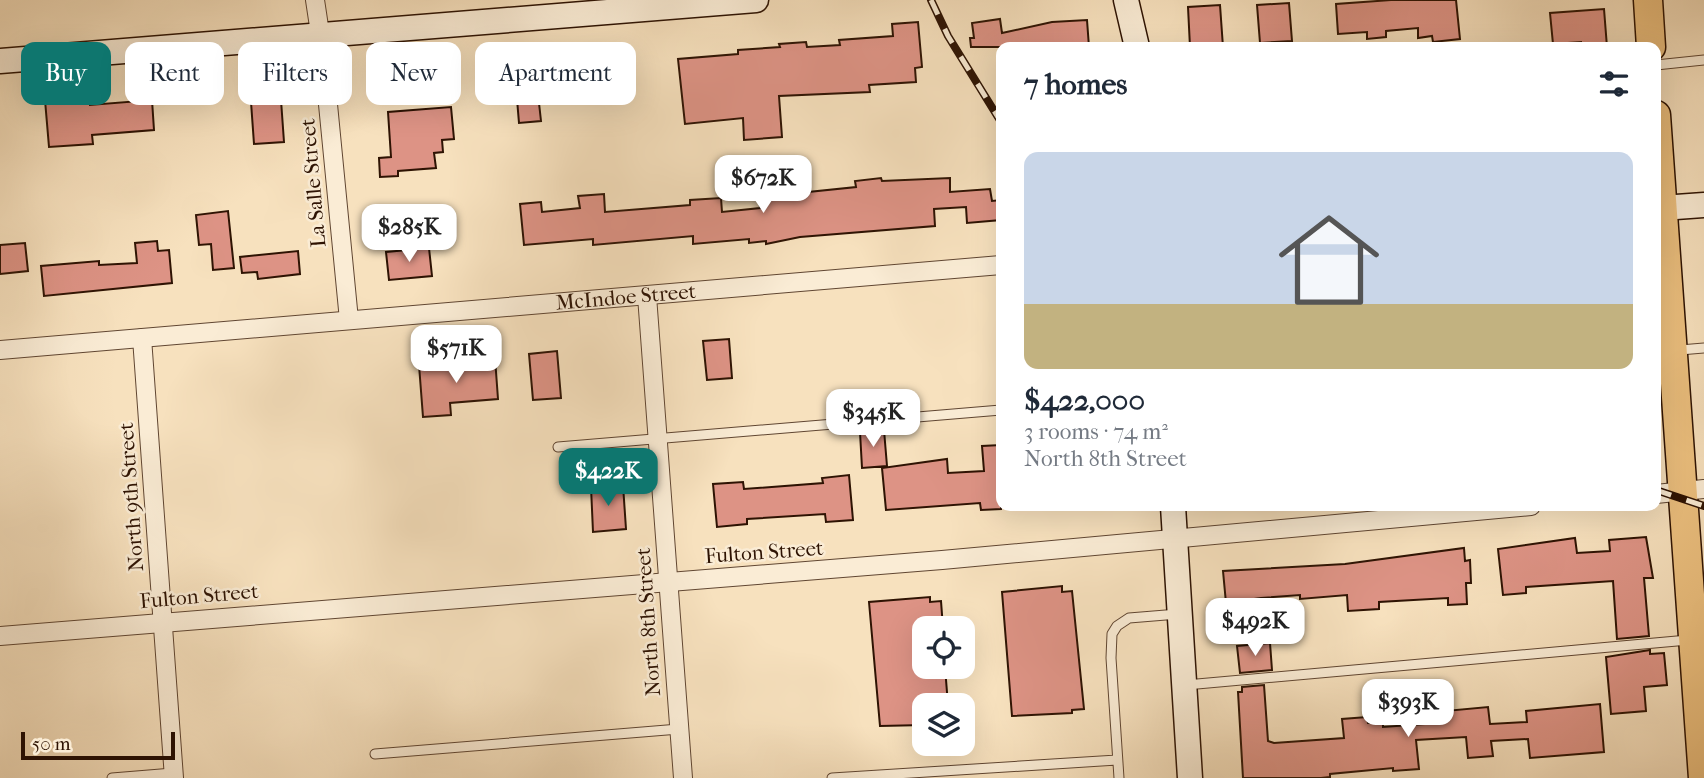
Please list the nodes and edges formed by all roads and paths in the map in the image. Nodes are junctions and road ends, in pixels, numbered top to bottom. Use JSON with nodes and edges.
{"nodes":[{"id":1,"x":315,"y":0,"type":"edge"},
{"id":2,"x":756,"y":0,"type":"edge"},
{"id":3,"x":1126,"y":0,"type":"edge"},
{"id":4,"x":1648,"y":0,"type":"edge"},
{"id":5,"x":713,"y":2,"type":"edge"},
{"id":6,"x":320,"y":36,"type":"junction"},
{"id":7,"x":1136,"y":42,"type":"edge"},
{"id":8,"x":1651,"y":42,"type":"edge"},
{"id":9,"x":1704,"y":60,"type":"edge"},
{"id":10,"x":0,"y":61,"type":"edge"},
{"id":11,"x":1661,"y":64,"type":"edge"},
{"id":12,"x":1704,"y":205,"type":"edge"},
{"id":13,"x":1661,"y":208,"type":"edge"},
{"id":14,"x":996,"y":265,"type":"edge"},
{"id":15,"x":1661,"y":265,"type":"edge"},
{"id":16,"x":647,"y":296,"type":"junction"},
{"id":17,"x":349,"y":320,"type":"junction"},
{"id":18,"x":142,"y":338,"type":"junction"},
{"id":19,"x":1704,"y":348,"type":"edge"},
{"id":20,"x":0,"y":350,"type":"edge"},
{"id":21,"x":1664,"y":351,"type":"edge"},
{"id":22,"x":996,"y":410,"type":"edge"},
{"id":23,"x":657,"y":439,"type":"junction"},
{"id":24,"x":558,"y":447,"type":"dead end"},
{"id":25,"x":1681,"y":491,"type":"edge"},
{"id":26,"x":1173,"y":511,"type":"edge"},
{"id":27,"x":1479,"y":511,"type":"edge"},
{"id":28,"x":1175,"y":540,"type":"junction"},
{"id":29,"x":668,"y":582,"type":"junction"},
{"id":30,"x":1180,"y":614,"type":"junction"},
{"id":31,"x":164,"y":622,"type":"junction"},
{"id":32,"x":0,"y":636,"type":"edge"},
{"id":33,"x":1699,"y":640,"type":"edge"},
{"id":34,"x":1185,"y":685,"type":"junction"},
{"id":35,"x":679,"y":729,"type":"junction"},
{"id":36,"x":375,"y":754,"type":"dead end"},
{"id":37,"x":1117,"y":760,"type":"junction"},
{"id":38,"x":174,"y":776,"type":"edge"},
{"id":39,"x":112,"y":778,"type":"edge"},
{"id":40,"x":682,"y":778,"type":"edge"},
{"id":41,"x":832,"y":778,"type":"edge"},
{"id":42,"x":1119,"y":778,"type":"edge"},
{"id":43,"x":1190,"y":778,"type":"edge"},
{"id":44,"x":1703,"y":778,"type":"edge"}],
"edges":[{"from":1,"to":6,"type":"street","name":"La Salle Street"},
{"from":2,"to":5,"type":"street"},
{"from":3,"to":7,"type":"street"},
{"from":4,"to":8,"type":"main road"},
{"from":5,"to":6,"type":"street"},
{"from":6,"to":10,"type":"street"},
{"from":6,"to":17,"type":"street","name":"La Salle Street"},
{"from":9,"to":11,"type":"lane"},
{"from":12,"to":13,"type":"street"},
{"from":14,"to":16,"type":"street","name":"McIndoe Street"},
{"from":15,"to":21,"type":"main road"},
{"from":16,"to":17,"type":"street","name":"McIndoe Street"},
{"from":16,"to":23,"type":"street","name":"North 8th Street"},
{"from":17,"to":18,"type":"street","name":"McIndoe Street"},
{"from":18,"to":20,"type":"street","name":"McIndoe Street"},
{"from":18,"to":31,"type":"street","name":"North 9th Street"},
{"from":19,"to":21,"type":"lane"},
{"from":21,"to":25,"type":"main road"},
{"from":22,"to":23,"type":"lane"},
{"from":23,"to":24,"type":"lane"},
{"from":23,"to":29,"type":"street","name":"North 8th Street"},
{"from":25,"to":33,"type":"main road"},
{"from":26,"to":28,"type":"street"},
{"from":27,"to":28,"type":"street","name":"Fulton Street"},
{"from":28,"to":29,"type":"street","name":"Fulton Street"},
{"from":28,"to":30,"type":"street"},
{"from":29,"to":31,"type":"street","name":"Fulton Street"},
{"from":29,"to":35,"type":"street","name":"North 8th Street"},
{"from":30,"to":34,"type":"street"},
{"from":30,"to":37,"type":"lane"},
{"from":31,"to":32,"type":"street","name":"Fulton Street"},
{"from":31,"to":38,"type":"street","name":"North 9th Street"},
{"from":33,"to":34,"type":"lane"},
{"from":33,"to":44,"type":"main road"},
{"from":34,"to":43,"type":"street"},
{"from":35,"to":36,"type":"lane"},
{"from":35,"to":40,"type":"street","name":"North 8th Street"},
{"from":37,"to":41,"type":"lane"},
{"from":37,"to":42,"type":"lane"},
{"from":38,"to":39,"type":"lane"}]}
